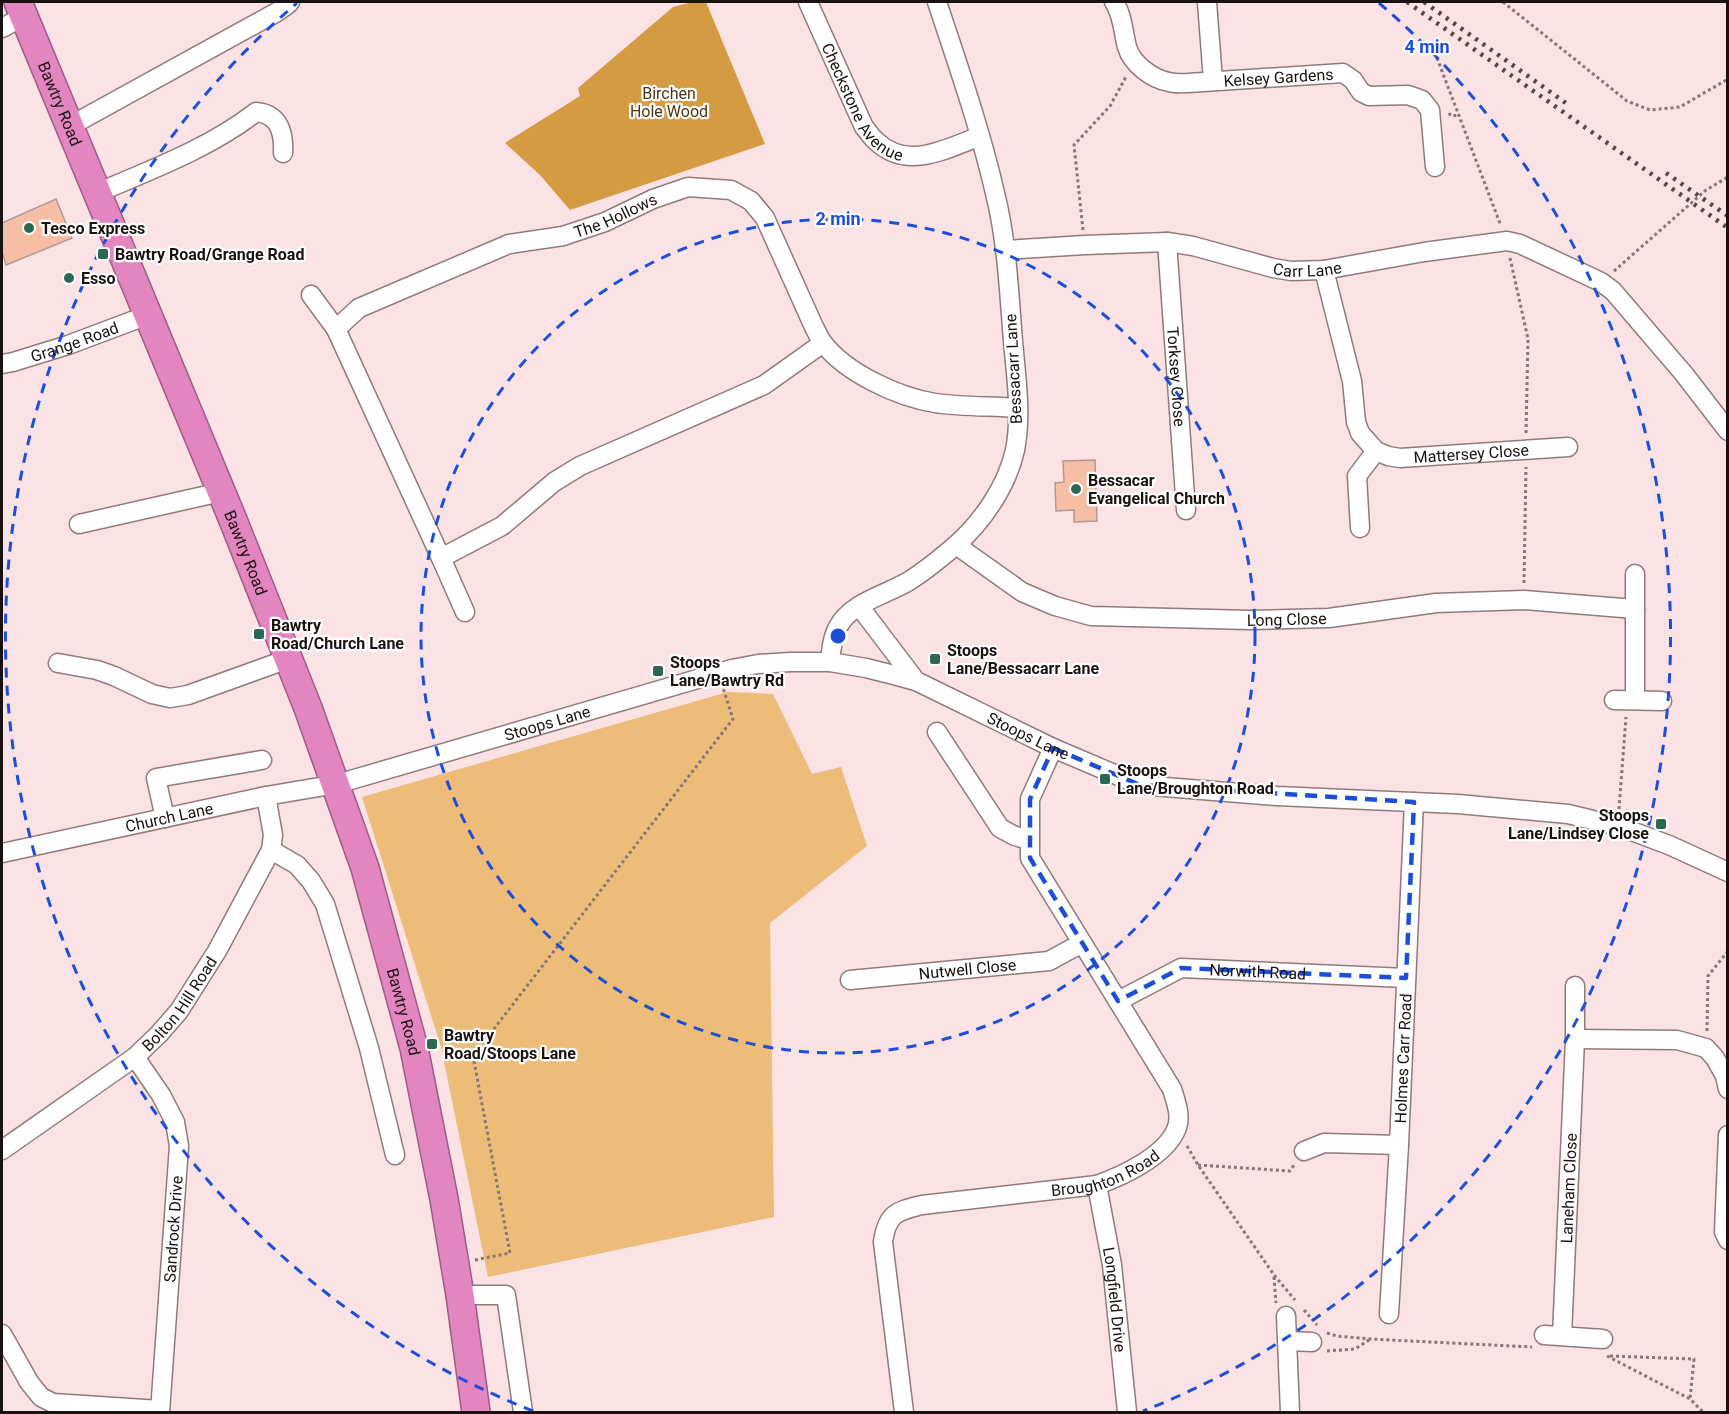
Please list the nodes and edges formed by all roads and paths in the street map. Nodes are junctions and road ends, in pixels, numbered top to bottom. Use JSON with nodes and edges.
{"nodes":[{"id":1,"x":290,"y":2,"type":"edge"},
{"id":2,"x":808,"y":2,"type":"edge"},
{"id":3,"x":938,"y":2,"type":"edge"},
{"id":4,"x":1114,"y":2,"type":"edge"},
{"id":5,"x":1207,"y":2,"type":"edge"},
{"id":6,"x":1503,"y":2,"type":"edge"},
{"id":7,"x":15,"y":15,"type":"edge"},
{"id":8,"x":1435,"y":40,"type":"dead end"},
{"id":9,"x":1135,"y":61,"type":"junction"},
{"id":10,"x":1728,"y":79,"type":"edge"},
{"id":11,"x":1213,"y":81,"type":"junction"},
{"id":12,"x":70,"y":126,"type":"junction"},
{"id":13,"x":980,"y":136,"type":"junction"},
{"id":14,"x":283,"y":153,"type":"dead end"},
{"id":15,"x":1435,"y":167,"type":"dead end"},
{"id":16,"x":1728,"y":177,"type":"edge"},
{"id":17,"x":97,"y":193,"type":"junction"},
{"id":18,"x":1507,"y":241,"type":"junction"},
{"id":19,"x":1167,"y":242,"type":"junction"},
{"id":20,"x":1085,"y":245,"type":"junction"},
{"id":21,"x":1005,"y":250,"type":"junction"},
{"id":22,"x":1324,"y":270,"type":"junction"},
{"id":23,"x":1601,"y":282,"type":"junction"},
{"id":24,"x":311,"y":295,"type":"dead end"},
{"id":25,"x":148,"y":315,"type":"junction"},
{"id":26,"x":336,"y":329,"type":"junction"},
{"id":27,"x":823,"y":343,"type":"junction"},
{"id":28,"x":2,"y":364,"type":"edge"},
{"id":29,"x":1720,"y":407,"type":"edge"},
{"id":30,"x":1018,"y":408,"type":"junction"},
{"id":31,"x":1728,"y":431,"type":"edge"},
{"id":32,"x":1568,"y":447,"type":"dead end"},
{"id":33,"x":1526,"y":449,"type":"junction"},
{"id":34,"x":1376,"y":450,"type":"junction"},
{"id":35,"x":221,"y":492,"type":"junction"},
{"id":36,"x":1186,"y":510,"type":"dead end"},
{"id":37,"x":79,"y":524,"type":"dead end"},
{"id":38,"x":1360,"y":528,"type":"dead end"},
{"id":39,"x":956,"y":545,"type":"junction"},
{"id":40,"x":441,"y":558,"type":"junction"},
{"id":41,"x":1635,"y":574,"type":"dead end"},
{"id":42,"x":1524,"y":600,"type":"junction"},
{"id":43,"x":860,"y":606,"type":"junction"},
{"id":44,"x":1635,"y":609,"type":"junction"},
{"id":45,"x":465,"y":612,"type":"dead end"},
{"id":46,"x":288,"y":659,"type":"junction"},
{"id":47,"x":830,"y":662,"type":"junction"},
{"id":48,"x":58,"y":663,"type":"dead end"},
{"id":49,"x":718,"y":673,"type":"junction"},
{"id":50,"x":916,"y":681,"type":"junction"},
{"id":51,"x":1626,"y":700,"type":"junction"},
{"id":52,"x":1662,"y":701,"type":"dead end"},
{"id":53,"x":938,"y":732,"type":"dead end"},
{"id":54,"x":1053,"y":748,"type":"junction"},
{"id":55,"x":262,"y":760,"type":"dead end"},
{"id":56,"x":337,"y":784,"type":"junction"},
{"id":57,"x":267,"y":796,"type":"junction"},
{"id":58,"x":1414,"y":802,"type":"junction"},
{"id":59,"x":165,"y":818,"type":"junction"},
{"id":60,"x":1618,"y":825,"type":"junction"},
{"id":61,"x":1029,"y":840,"type":"junction"},
{"id":62,"x":270,"y":850,"type":"junction"},
{"id":63,"x":2,"y":853,"type":"edge"},
{"id":64,"x":1728,"y":872,"type":"edge"},
{"id":65,"x":1082,"y":943,"type":"junction"},
{"id":66,"x":1728,"y":951,"type":"edge"},
{"id":67,"x":1406,"y":978,"type":"junction"},
{"id":68,"x":850,"y":980,"type":"dead end"},
{"id":69,"x":1575,"y":986,"type":"dead end"},
{"id":70,"x":1118,"y":1001,"type":"junction"},
{"id":71,"x":1575,"y":1038,"type":"junction"},
{"id":72,"x":1706,"y":1048,"type":"junction"},
{"id":73,"x":135,"y":1057,"type":"junction"},
{"id":74,"x":1728,"y":1089,"type":"edge"},
{"id":75,"x":1177,"y":1129,"type":"junction"},
{"id":76,"x":1728,"y":1135,"type":"edge"},
{"id":77,"x":1399,"y":1145,"type":"junction"},
{"id":78,"x":2,"y":1150,"type":"edge"},
{"id":79,"x":1304,"y":1151,"type":"joint"},
{"id":80,"x":396,"y":1155,"type":"dead end"},
{"id":81,"x":1198,"y":1165,"type":"junction"},
{"id":82,"x":1097,"y":1185,"type":"junction"},
{"id":83,"x":1728,"y":1240,"type":"edge"},
{"id":84,"x":455,"y":1263,"type":"junction"},
{"id":85,"x":1274,"y":1275,"type":"junction"},
{"id":86,"x":460,"y":1295,"type":"junction"},
{"id":87,"x":1389,"y":1314,"type":"dead end"},
{"id":88,"x":1286,"y":1316,"type":"joint"},
{"id":89,"x":2,"y":1334,"type":"edge"},
{"id":90,"x":1370,"y":1339,"type":"junction"},
{"id":91,"x":1547,"y":1339,"type":"junction"},
{"id":92,"x":1603,"y":1339,"type":"dead end"},
{"id":93,"x":1288,"y":1341,"type":"junction"},
{"id":94,"x":1312,"y":1341,"type":"joint"},
{"id":95,"x":1690,"y":1399,"type":"junction"},
{"id":96,"x":160,"y":1411,"type":"edge"},
{"id":97,"x":476,"y":1413,"type":"edge"},
{"id":98,"x":523,"y":1413,"type":"edge"},
{"id":99,"x":904,"y":1413,"type":"edge"},
{"id":100,"x":1127,"y":1413,"type":"edge"},
{"id":101,"x":1290,"y":1413,"type":"edge"},
{"id":102,"x":1703,"y":1413,"type":"edge"}],
"edges":[{"from":1,"to":12,"type":"street"},
{"from":2,"to":13,"type":"street","name":"Checkstone Avenue"},
{"from":3,"to":13,"type":"street","name":"Bessacarr Lane"},
{"from":4,"to":9,"type":"street"},
{"from":5,"to":11,"type":"street","name":"Kelsey Gardens"},
{"from":6,"to":10,"type":"path"},
{"from":7,"to":12,"type":"highway","name":"Bawtry Road"},
{"from":8,"to":18,"type":"path"},
{"from":9,"to":11,"type":"street","name":"Kelsey Gardens"},
{"from":9,"to":20,"type":"path"},
{"from":11,"to":15,"type":"street","name":"Kelsey Gardens"},
{"from":12,"to":17,"type":"highway","name":"Bawtry Road"},
{"from":13,"to":21,"type":"street","name":"Bessacarr Lane"},
{"from":14,"to":17,"type":"street"},
{"from":16,"to":23,"type":"path"},
{"from":17,"to":25,"type":"highway","name":"Bawtry Road"},
{"from":18,"to":22,"type":"street","name":"Carr Lane"},
{"from":18,"to":23,"type":"street","name":"Carr Lane"},
{"from":18,"to":33,"type":"path"},
{"from":19,"to":20,"type":"street","name":"Carr Lane"},
{"from":19,"to":22,"type":"street","name":"Carr Lane"},
{"from":19,"to":36,"type":"street","name":"Torksey Close"},
{"from":20,"to":21,"type":"street","name":"Carr Lane"},
{"from":21,"to":30,"type":"street","name":"Bessacarr Lane"},
{"from":22,"to":34,"type":"street"},
{"from":23,"to":29,"type":"street","name":"Carr Lane"},
{"from":24,"to":26,"type":"street"},
{"from":25,"to":28,"type":"street","name":"Grange Road"},
{"from":25,"to":35,"type":"highway","name":"Bawtry Road"},
{"from":26,"to":27,"type":"street","name":"The Hollows"},
{"from":26,"to":40,"type":"street"},
{"from":27,"to":30,"type":"street","name":"The Hollows"},
{"from":27,"to":40,"type":"street"},
{"from":29,"to":31,"type":"street","name":"Carr Lane"},
{"from":30,"to":39,"type":"street","name":"Bessacarr Lane"},
{"from":32,"to":33,"type":"street","name":"Mattersey Close"},
{"from":33,"to":34,"type":"street","name":"Mattersey Close"},
{"from":33,"to":42,"type":"path"},
{"from":34,"to":38,"type":"street"},
{"from":35,"to":37,"type":"street"},
{"from":35,"to":46,"type":"highway","name":"Bawtry Road"},
{"from":39,"to":42,"type":"street","name":"Long Close"},
{"from":39,"to":43,"type":"street","name":"Bessacarr Lane"},
{"from":40,"to":45,"type":"street"},
{"from":41,"to":44,"type":"street"},
{"from":42,"to":44,"type":"street","name":"Long Close"},
{"from":43,"to":47,"type":"street","name":"Bessacarr Lane"},
{"from":43,"to":50,"type":"street"},
{"from":44,"to":51,"type":"street"},
{"from":46,"to":48,"type":"street"},
{"from":46,"to":56,"type":"highway","name":"Bawtry Road"},
{"from":47,"to":49,"type":"street","name":"Stoops Lane"},
{"from":47,"to":50,"type":"street","name":"Stoops Lane"},
{"from":49,"to":56,"type":"street","name":"Stoops Lane"},
{"from":49,"to":84,"type":"path"},
{"from":50,"to":54,"type":"street","name":"Stoops Lane"},
{"from":51,"to":52,"type":"street"},
{"from":51,"to":60,"type":"path"},
{"from":53,"to":61,"type":"street"},
{"from":54,"to":58,"type":"street","name":"Stoops Lane"},
{"from":54,"to":61,"type":"street"},
{"from":55,"to":59,"type":"street"},
{"from":56,"to":57,"type":"street","name":"Church Lane"},
{"from":56,"to":84,"type":"highway","name":"Bawtry Road"},
{"from":57,"to":59,"type":"street","name":"Church Lane"},
{"from":57,"to":62,"type":"street","name":"Bolton Hill Road"},
{"from":58,"to":60,"type":"street","name":"Stoops Lane"},
{"from":58,"to":67,"type":"street","name":"Holmes Carr Road"},
{"from":59,"to":63,"type":"street","name":"Church Lane"},
{"from":60,"to":64,"type":"street","name":"Stoops Lane"},
{"from":61,"to":65,"type":"street"},
{"from":62,"to":73,"type":"street","name":"Bolton Hill Road"},
{"from":62,"to":80,"type":"street"},
{"from":65,"to":68,"type":"street","name":"Nutwell Close"},
{"from":65,"to":70,"type":"street"},
{"from":66,"to":72,"type":"path"},
{"from":67,"to":70,"type":"street","name":"Norwith Road"},
{"from":67,"to":77,"type":"street","name":"Holmes Carr Road"},
{"from":69,"to":71,"type":"street","name":"Laneham Close"},
{"from":70,"to":75,"type":"street"},
{"from":71,"to":72,"type":"street"},
{"from":71,"to":91,"type":"street","name":"Laneham Close"},
{"from":72,"to":74,"type":"street"},
{"from":73,"to":78,"type":"street","name":"Bolton Hill Road"},
{"from":73,"to":96,"type":"street","name":"Sandrock Drive"},
{"from":75,"to":81,"type":"path"},
{"from":75,"to":82,"type":"street","name":"Broughton Road"},
{"from":76,"to":83,"type":"street"},
{"from":77,"to":79,"type":"street"},
{"from":77,"to":87,"type":"street","name":"Holmes Carr Road"},
{"from":79,"to":81,"type":"path"},
{"from":81,"to":85,"type":"path"},
{"from":82,"to":99,"type":"street","name":"Broughton Road"},
{"from":82,"to":100,"type":"street","name":"Longfield Drive"},
{"from":84,"to":86,"type":"highway","name":"Bawtry Road"},
{"from":85,"to":88,"type":"path"},
{"from":85,"to":90,"type":"path"},
{"from":86,"to":97,"type":"highway","name":"Bawtry Road"},
{"from":86,"to":98,"type":"street"},
{"from":88,"to":93,"type":"street"},
{"from":89,"to":96,"type":"street"},
{"from":90,"to":91,"type":"path"},
{"from":90,"to":94,"type":"path"},
{"from":91,"to":92,"type":"street"},
{"from":93,"to":94,"type":"street"},
{"from":93,"to":101,"type":"street"},
{"from":95,"to":95,"type":"path"},
{"from":95,"to":102,"type":"path"}]}
